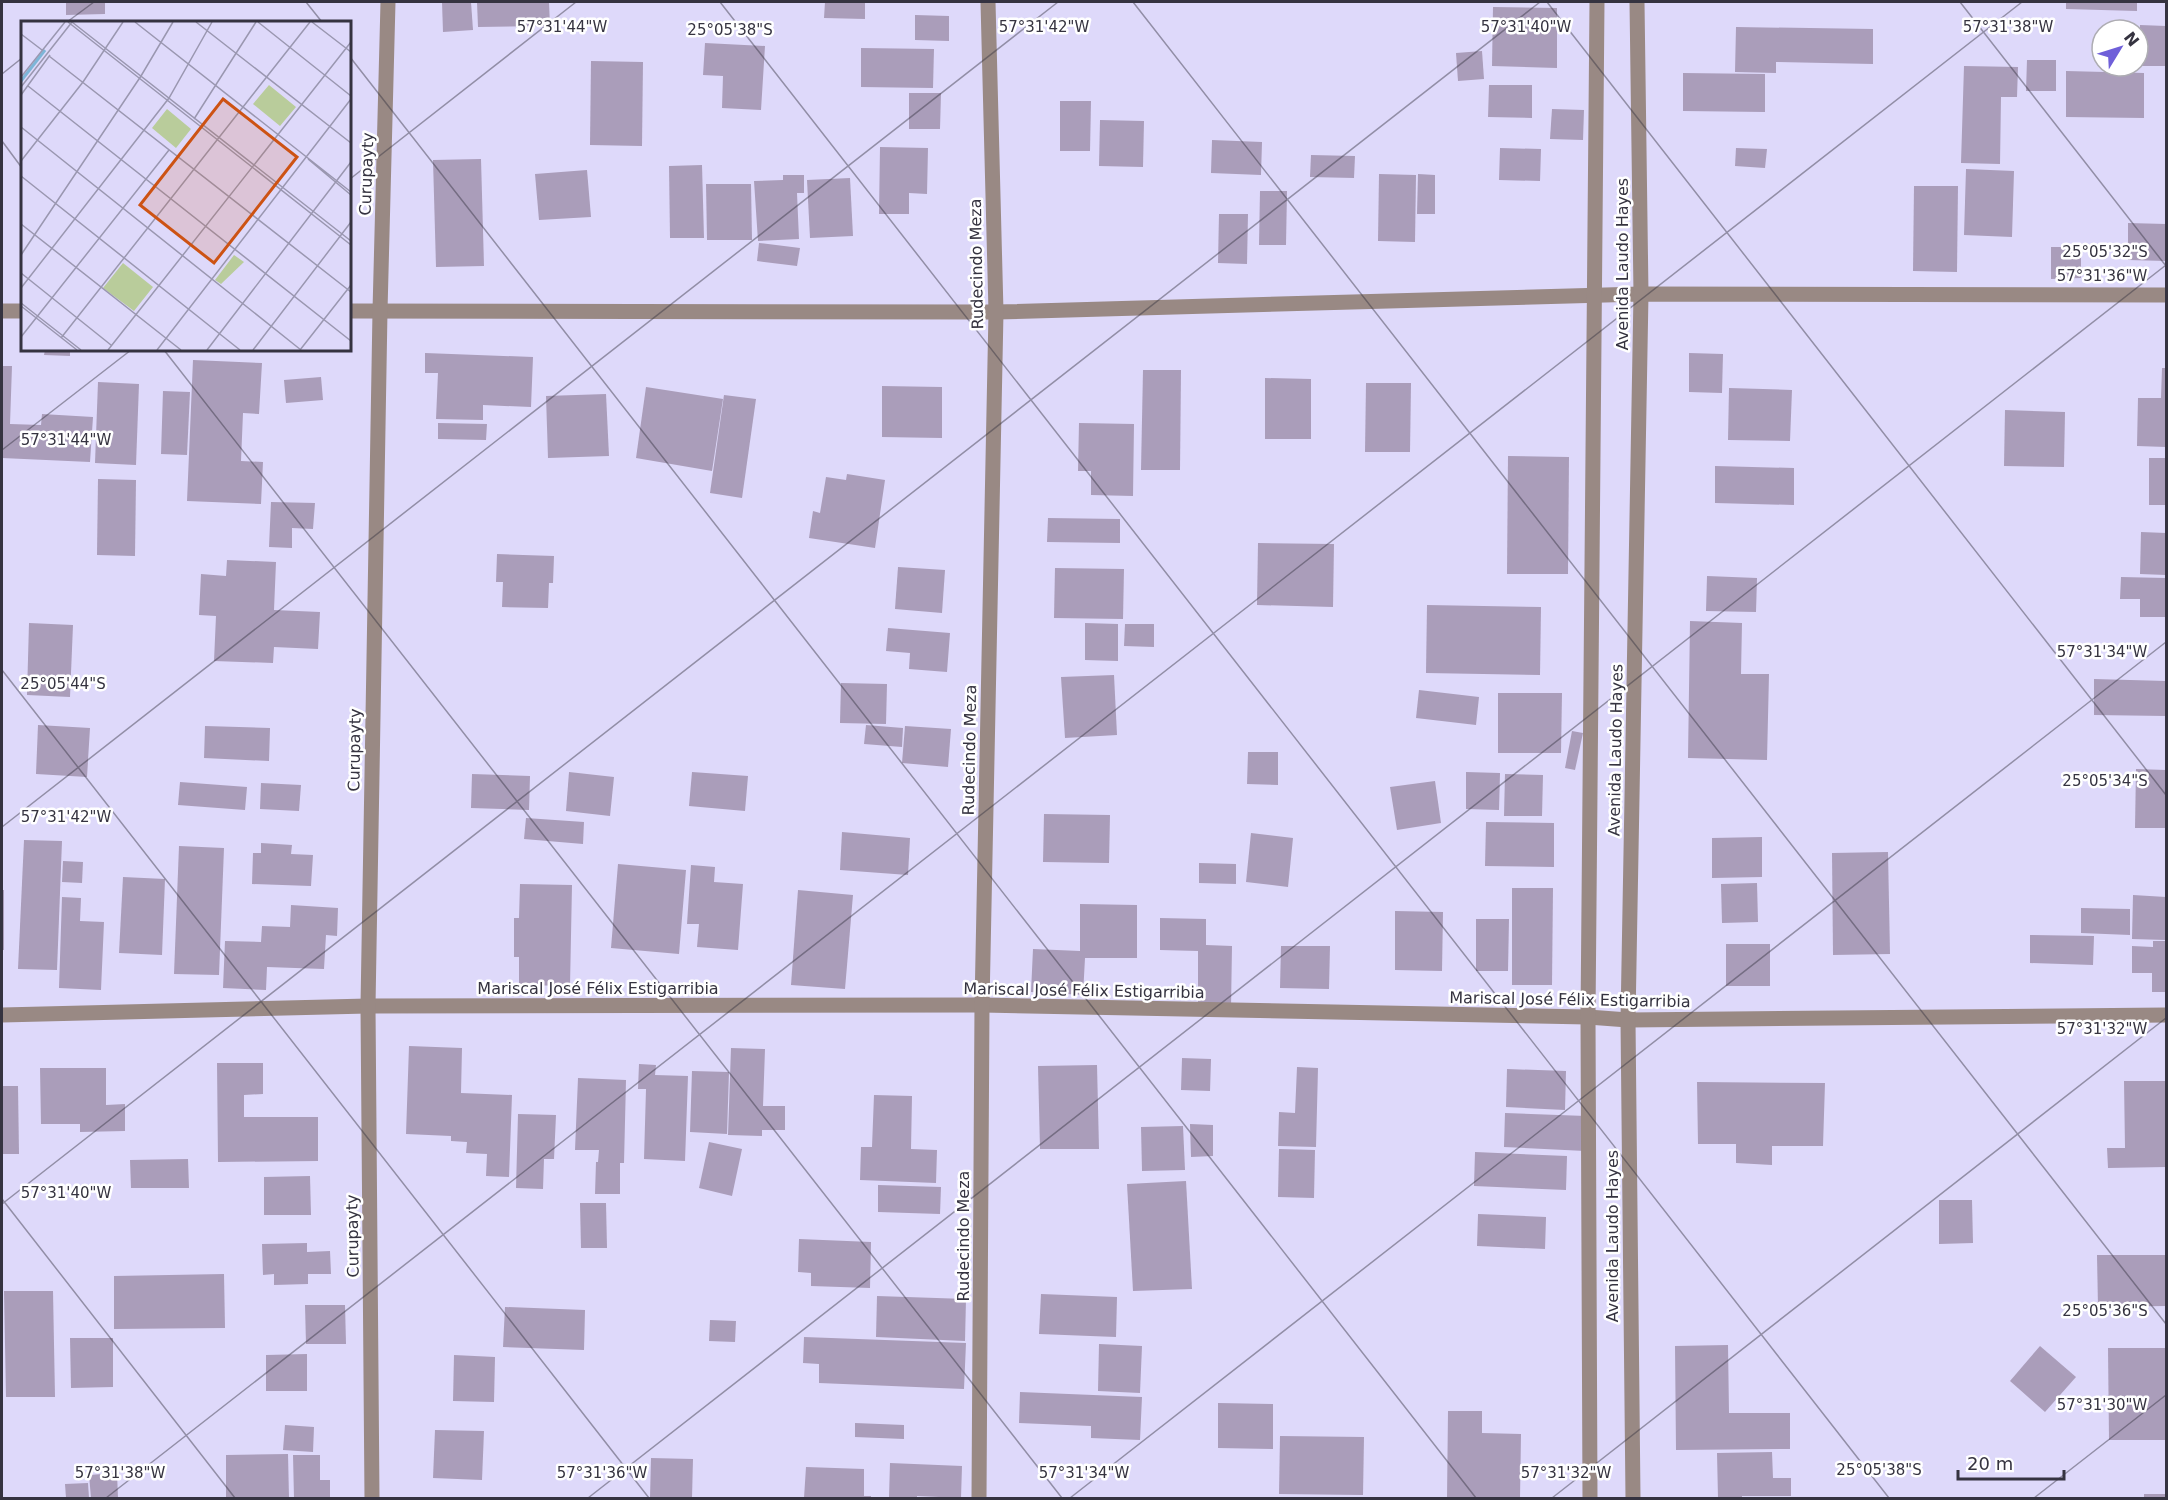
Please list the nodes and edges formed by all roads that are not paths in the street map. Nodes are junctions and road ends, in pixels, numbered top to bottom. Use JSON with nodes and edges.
{"nodes":[{"id":1,"x":388,"y":2,"type":"edge"},
{"id":2,"x":988,"y":2,"type":"edge"},
{"id":3,"x":1597,"y":2,"type":"edge"},
{"id":4,"x":1637,"y":2,"type":"edge"},
{"id":5,"x":1641,"y":294,"type":"junction"},
{"id":6,"x":2166,"y":295,"type":"edge"},
{"id":7,"x":1596,"y":296,"type":"junction"},
{"id":8,"x":2,"y":311,"type":"edge"},
{"id":9,"x":21,"y":311,"type":"edge"},
{"id":10,"x":351,"y":311,"type":"edge"},
{"id":11,"x":380,"y":311,"type":"junction"},
{"id":12,"x":996,"y":312,"type":"junction"},
{"id":13,"x":982,"y":1005,"type":"junction"},
{"id":14,"x":368,"y":1006,"type":"junction"},
{"id":15,"x":2166,"y":1015,"type":"edge"},
{"id":16,"x":2,"y":1016,"type":"edge"},
{"id":17,"x":1588,"y":1017,"type":"junction"},
{"id":18,"x":1628,"y":1020,"type":"junction"},
{"id":19,"x":372,"y":1498,"type":"edge"},
{"id":20,"x":980,"y":1498,"type":"edge"},
{"id":21,"x":1590,"y":1498,"type":"edge"},
{"id":22,"x":1633,"y":1498,"type":"edge"}],
"edges":[{"from":1,"to":11,"type":"street","name":"Curupayty"},
{"from":2,"to":12,"type":"street","name":"Rudecindo Meza"},
{"from":3,"to":7,"type":"street","name":"Avenida Laudo Hayes"},
{"from":4,"to":5,"type":"street","name":"Avenida Laudo Hayes"},
{"from":5,"to":6,"type":"street"},
{"from":5,"to":7,"type":"street"},
{"from":5,"to":18,"type":"street","name":"Avenida Laudo Hayes"},
{"from":7,"to":12,"type":"street"},
{"from":7,"to":17,"type":"street","name":"Avenida Laudo Hayes"},
{"from":8,"to":9,"type":"street"},
{"from":10,"to":11,"type":"street"},
{"from":11,"to":12,"type":"street"},
{"from":11,"to":14,"type":"street","name":"Curupayty"},
{"from":12,"to":13,"type":"street","name":"Rudecindo Meza"},
{"from":13,"to":14,"type":"street","name":"Mariscal José Félix Estigarribia"},
{"from":13,"to":17,"type":"street","name":"Mariscal José Félix Estigarribia"},
{"from":13,"to":20,"type":"street","name":"Rudecindo Meza"},
{"from":14,"to":16,"type":"street","name":"Mariscal José Félix Estigarribia"},
{"from":14,"to":19,"type":"street","name":"Curupayty"},
{"from":15,"to":18,"type":"street","name":"Mariscal José Félix Estigarribia"},
{"from":17,"to":18,"type":"street","name":"Mariscal José Félix Estigarribia"},
{"from":17,"to":21,"type":"street","name":"Avenida Laudo Hayes"},
{"from":18,"to":22,"type":"street","name":"Avenida Laudo Hayes"}]}
